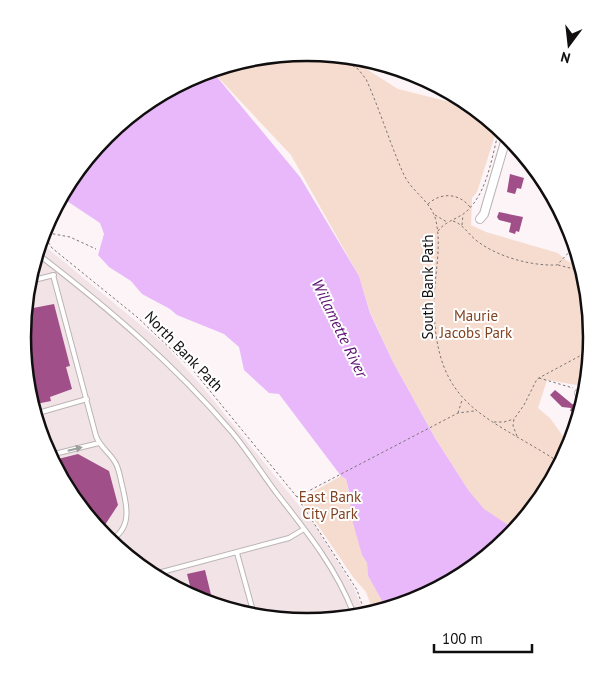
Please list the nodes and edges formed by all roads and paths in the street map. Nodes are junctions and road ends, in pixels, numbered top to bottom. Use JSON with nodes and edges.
{"nodes":[{"id":1,"x":355,"y":66,"type":"edge"},
{"id":2,"x":497,"y":137,"type":"edge"},
{"id":3,"x":504,"y":144,"type":"edge"},
{"id":4,"x":428,"y":205,"type":"junction"},
{"id":5,"x":471,"y":207,"type":"junction"},
{"id":6,"x":434,"y":214,"type":"junction"},
{"id":7,"x":464,"y":214,"type":"junction"},
{"id":8,"x":480,"y":219,"type":"dead end"},
{"id":9,"x":448,"y":222,"type":"junction"},
{"id":10,"x":453,"y":222,"type":"junction"},
{"id":11,"x":462,"y":226,"type":"junction"},
{"id":12,"x":438,"y":232,"type":"junction"},
{"id":13,"x":51,"y":234,"type":"edge"},
{"id":14,"x":48,"y":242,"type":"edge"},
{"id":15,"x":96,"y":249,"type":"dead end"},
{"id":16,"x":569,"y":252,"type":"edge"},
{"id":17,"x":43,"y":258,"type":"edge"},
{"id":18,"x":557,"y":265,"type":"junction"},
{"id":19,"x":574,"y":269,"type":"edge"},
{"id":20,"x":58,"y":270,"type":"junction"},
{"id":21,"x":53,"y":275,"type":"junction"},
{"id":22,"x":38,"y":279,"type":"edge"},
{"id":23,"x":582,"y":355,"type":"edge"},
{"id":24,"x":539,"y":378,"type":"junction"},
{"id":25,"x":577,"y":391,"type":"edge"},
{"id":26,"x":87,"y":399,"type":"junction"},
{"id":27,"x":462,"y":399,"type":"junction"},
{"id":28,"x":42,"y":411,"type":"edge"},
{"id":29,"x":475,"y":411,"type":"junction"},
{"id":30,"x":458,"y":413,"type":"junction"},
{"id":31,"x":514,"y":419,"type":"junction"},
{"id":32,"x":493,"y":422,"type":"junction"},
{"id":33,"x":518,"y":437,"type":"junction"},
{"id":34,"x":99,"y":443,"type":"junction"},
{"id":35,"x":57,"y":453,"type":"edge"},
{"id":36,"x":554,"y":459,"type":"edge"},
{"id":37,"x":297,"y":496,"type":"junction"},
{"id":38,"x":314,"y":520,"type":"junction"},
{"id":39,"x":304,"y":529,"type":"junction"},
{"id":40,"x":116,"y":536,"type":"edge"},
{"id":41,"x":237,"y":552,"type":"junction"},
{"id":42,"x":163,"y":572,"type":"edge"},
{"id":43,"x":252,"y":607,"type":"edge"},
{"id":44,"x":363,"y":607,"type":"edge"},
{"id":45,"x":352,"y":609,"type":"edge"}],
"edges":[{"from":1,"to":4,"type":"path","name":"South Bank Path"},
{"from":2,"to":5,"type":"path"},
{"from":3,"to":8,"type":"street"},
{"from":4,"to":5,"type":"path"},
{"from":4,"to":6,"type":"path","name":"South Bank Path"},
{"from":5,"to":7,"type":"path"},
{"from":6,"to":9,"type":"path"},
{"from":6,"to":12,"type":"path","name":"South Bank Path"},
{"from":7,"to":10,"type":"path"},
{"from":7,"to":11,"type":"path"},
{"from":9,"to":10,"type":"path"},
{"from":9,"to":12,"type":"path"},
{"from":10,"to":11,"type":"path"},
{"from":11,"to":18,"type":"path"},
{"from":12,"to":27,"type":"path","name":"South Bank Path"},
{"from":13,"to":15,"type":"path"},
{"from":14,"to":37,"type":"path","name":"North Bank Path"},
{"from":16,"to":18,"type":"path"},
{"from":17,"to":20,"type":"lane"},
{"from":18,"to":19,"type":"path"},
{"from":20,"to":21,"type":"lane"},
{"from":20,"to":39,"type":"lane"},
{"from":21,"to":22,"type":"lane"},
{"from":21,"to":26,"type":"lane"},
{"from":23,"to":24,"type":"path"},
{"from":24,"to":25,"type":"path"},
{"from":24,"to":31,"type":"path"},
{"from":26,"to":28,"type":"lane"},
{"from":26,"to":34,"type":"lane"},
{"from":27,"to":29,"type":"path","name":"South Bank Path"},
{"from":27,"to":30,"type":"path"},
{"from":29,"to":30,"type":"path"},
{"from":29,"to":32,"type":"path","name":"South Bank Path"},
{"from":30,"to":37,"type":"path"},
{"from":31,"to":32,"type":"path"},
{"from":31,"to":33,"type":"path"},
{"from":32,"to":33,"type":"path","name":"South Bank Path"},
{"from":33,"to":36,"type":"path","name":"South Bank Path"},
{"from":35,"to":34,"type":"lane","one_way":true},
{"from":34,"to":40,"type":"lane"},
{"from":37,"to":38,"type":"path","name":"North Bank Path"},
{"from":38,"to":39,"type":"path"},
{"from":38,"to":44,"type":"path","name":"North Bank Path"},
{"from":39,"to":41,"type":"lane"},
{"from":39,"to":45,"type":"lane"},
{"from":41,"to":42,"type":"lane"},
{"from":41,"to":43,"type":"lane"}]}
